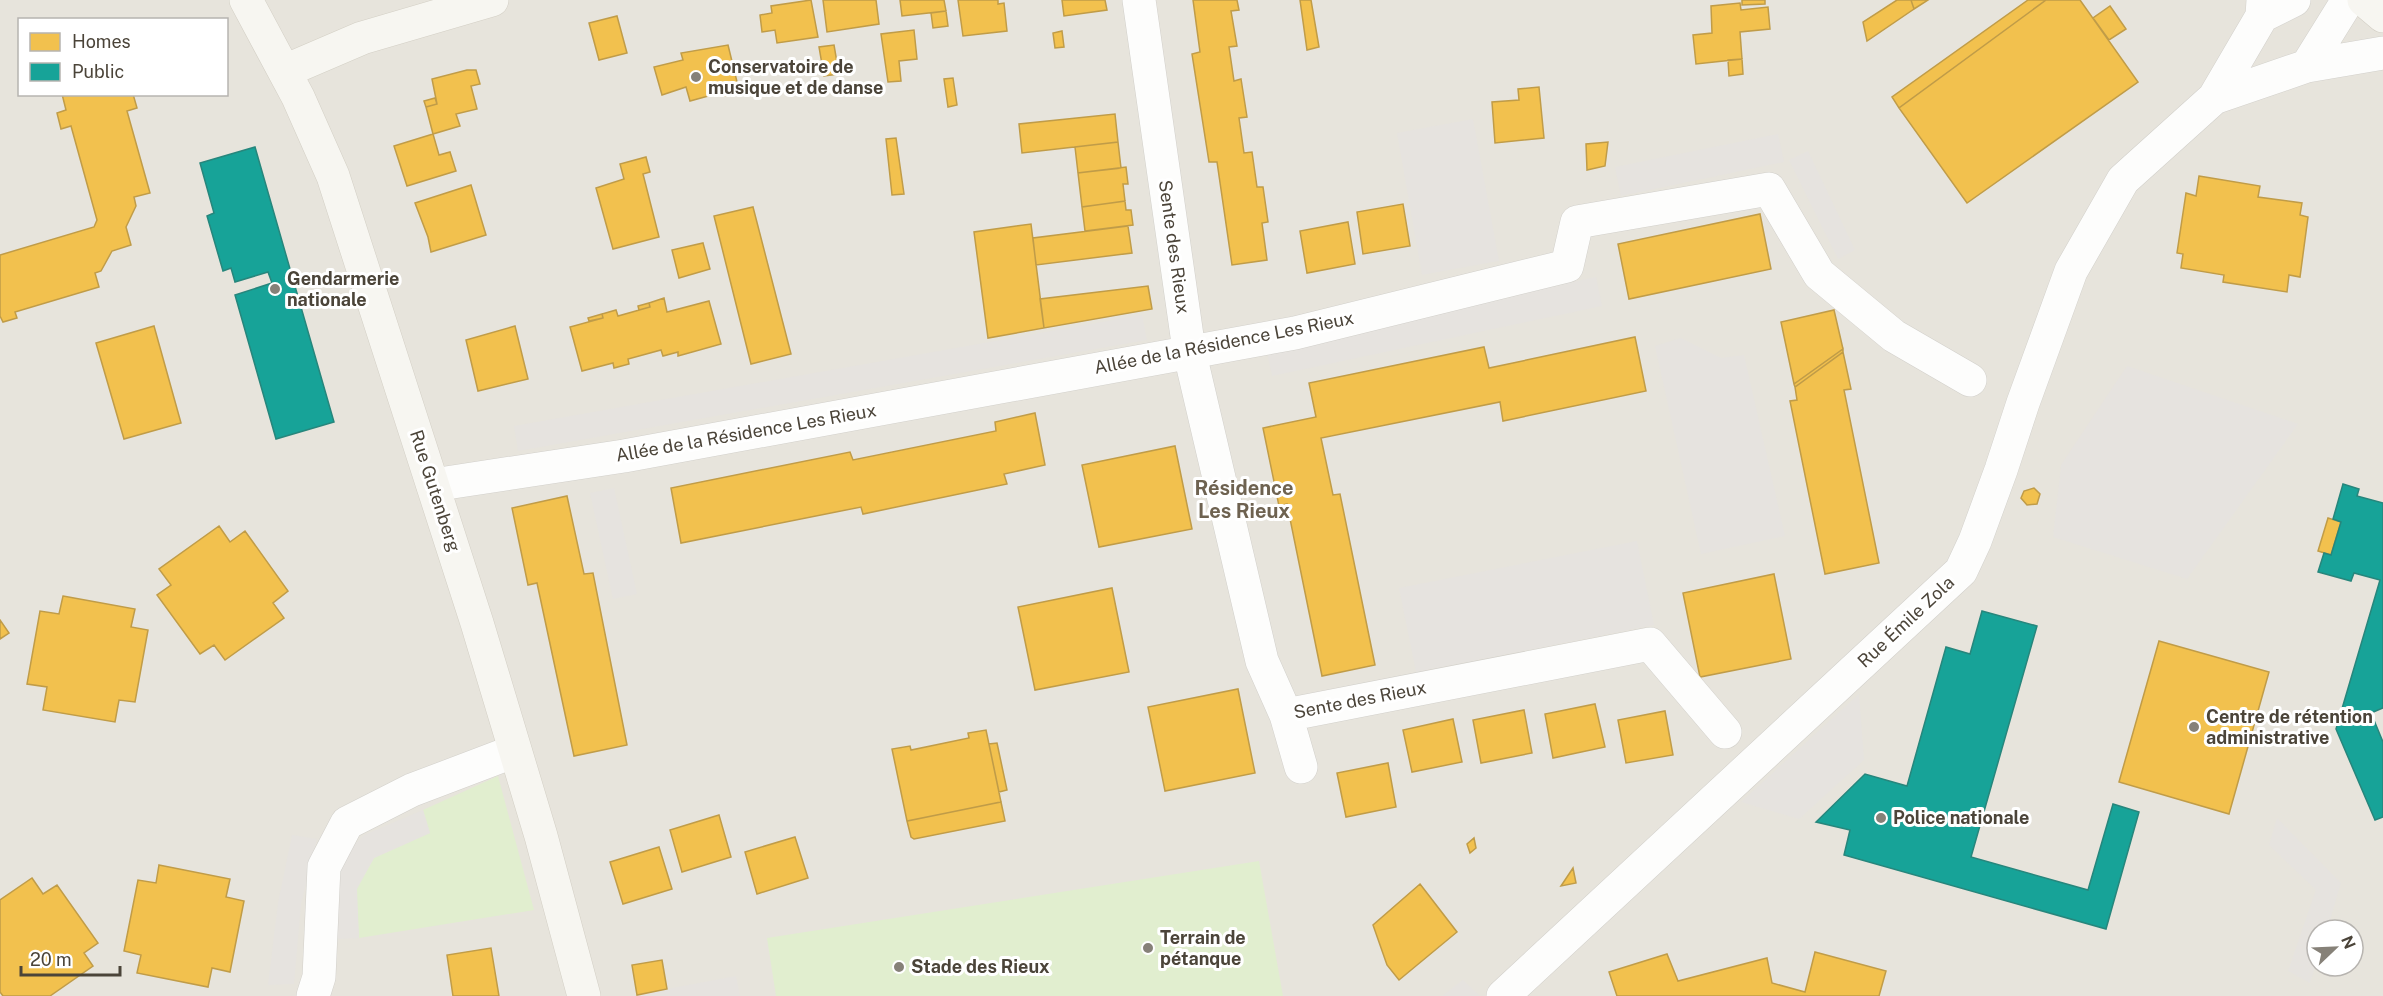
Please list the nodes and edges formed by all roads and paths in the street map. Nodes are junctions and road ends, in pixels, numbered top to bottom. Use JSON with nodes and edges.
{"nodes":[{"id":1,"x":246,"y":0,"type":"edge"},
{"id":2,"x":492,"y":0,"type":"edge"},
{"id":3,"x":1139,"y":0,"type":"edge"},
{"id":4,"x":2294,"y":0,"type":"edge"},
{"id":5,"x":2348,"y":0,"type":"edge"},
{"id":6,"x":2364,"y":0,"type":"edge"},
{"id":7,"x":2262,"y":8,"type":"edge"},
{"id":8,"x":2383,"y":16,"type":"edge"},
{"id":9,"x":2383,"y":53,"type":"edge"},
{"id":10,"x":2307,"y":66,"type":"junction"},
{"id":11,"x":285,"y":71,"type":"junction"},
{"id":12,"x":2214,"y":98,"type":"junction"},
{"id":13,"x":1189,"y":350,"type":"junction"},
{"id":14,"x":1970,"y":380,"type":"dead end"},
{"id":15,"x":434,"y":485,"type":"junction"},
{"id":16,"x":1286,"y":715,"type":"junction"},
{"id":17,"x":1725,"y":732,"type":"dead end"},
{"id":18,"x":515,"y":751,"type":"junction"},
{"id":19,"x":1301,"y":767,"type":"dead end"},
{"id":20,"x":313,"y":996,"type":"edge"},
{"id":21,"x":584,"y":996,"type":"edge"},
{"id":22,"x":1503,"y":996,"type":"edge"}],
"edges":[{"from":1,"to":11,"type":"street","name":"Rue Gutenberg"},
{"from":2,"to":11,"type":"street"},
{"from":3,"to":13,"type":"street","name":"Sente des Rieux"},
{"from":4,"to":7,"type":"street"},
{"from":5,"to":10,"type":"street"},
{"from":6,"to":8,"type":"street"},
{"from":7,"to":12,"type":"street"},
{"from":9,"to":10,"type":"street"},
{"from":10,"to":12,"type":"street"},
{"from":11,"to":15,"type":"street","name":"Rue Gutenberg"},
{"from":12,"to":22,"type":"street","name":"Rue Émile Zola"},
{"from":13,"to":14,"type":"street","name":"Allée de la Résidence Les Rieux"},
{"from":13,"to":15,"type":"street","name":"Allée de la Résidence Les Rieux"},
{"from":13,"to":16,"type":"street","name":"Sente des Rieux"},
{"from":15,"to":18,"type":"street","name":"Rue Gutenberg"},
{"from":16,"to":17,"type":"street","name":"Sente des Rieux"},
{"from":16,"to":19,"type":"street"},
{"from":18,"to":20,"type":"street"},
{"from":18,"to":21,"type":"street","name":"Rue Gutenberg"}]}
